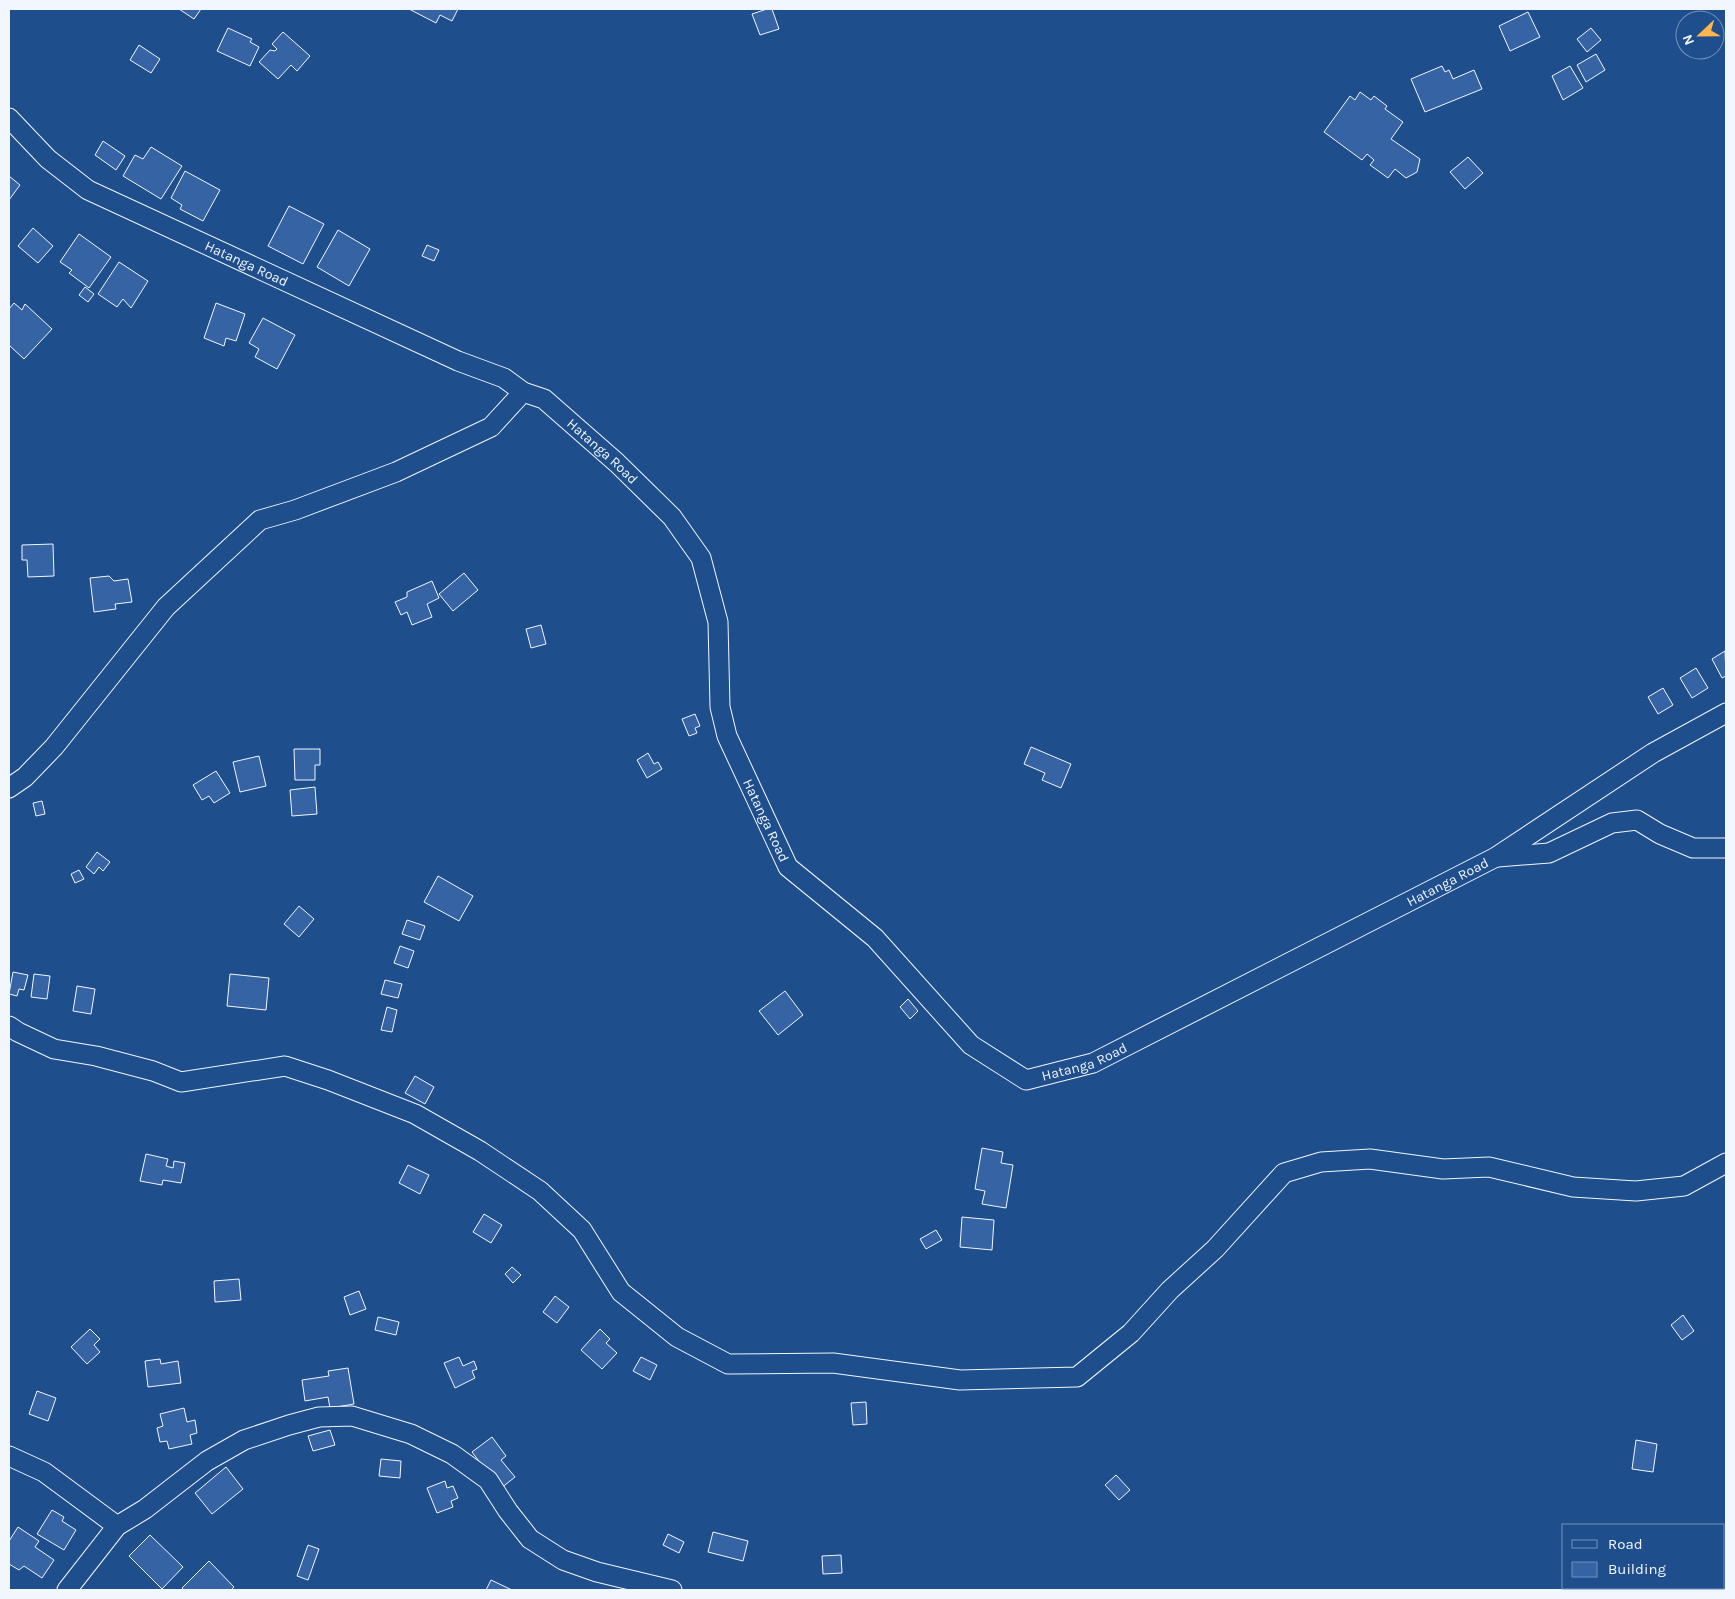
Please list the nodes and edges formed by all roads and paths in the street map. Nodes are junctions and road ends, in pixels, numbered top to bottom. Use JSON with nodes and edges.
{"nodes":[{"id":1,"x":9,"y":118,"type":"edge"},
{"id":2,"x":523,"y":392,"type":"junction"},
{"id":3,"x":1726,"y":713,"type":"edge"},
{"id":4,"x":9,"y":788,"type":"edge"},
{"id":5,"x":1726,"y":848,"type":"edge"},
{"id":6,"x":1496,"y":857,"type":"junction"},
{"id":7,"x":9,"y":1026,"type":"edge"},
{"id":8,"x":1726,"y":1163,"type":"edge"},
{"id":9,"x":9,"y":1456,"type":"edge"},
{"id":10,"x":118,"y":1526,"type":"junction"},
{"id":11,"x":67,"y":1590,"type":"edge"},
{"id":12,"x":672,"y":1590,"type":"edge"}],
"edges":[{"from":1,"to":2,"type":"street","name":"Hatanga Road"},
{"from":2,"to":4,"type":"street"},
{"from":2,"to":6,"type":"street","name":"Hatanga Road"},
{"from":3,"to":6,"type":"street","name":"Hatanga Road"},
{"from":5,"to":6,"type":"street"},
{"from":7,"to":8,"type":"street"},
{"from":9,"to":10,"type":"street"},
{"from":10,"to":11,"type":"street"},
{"from":10,"to":12,"type":"street"}]}
